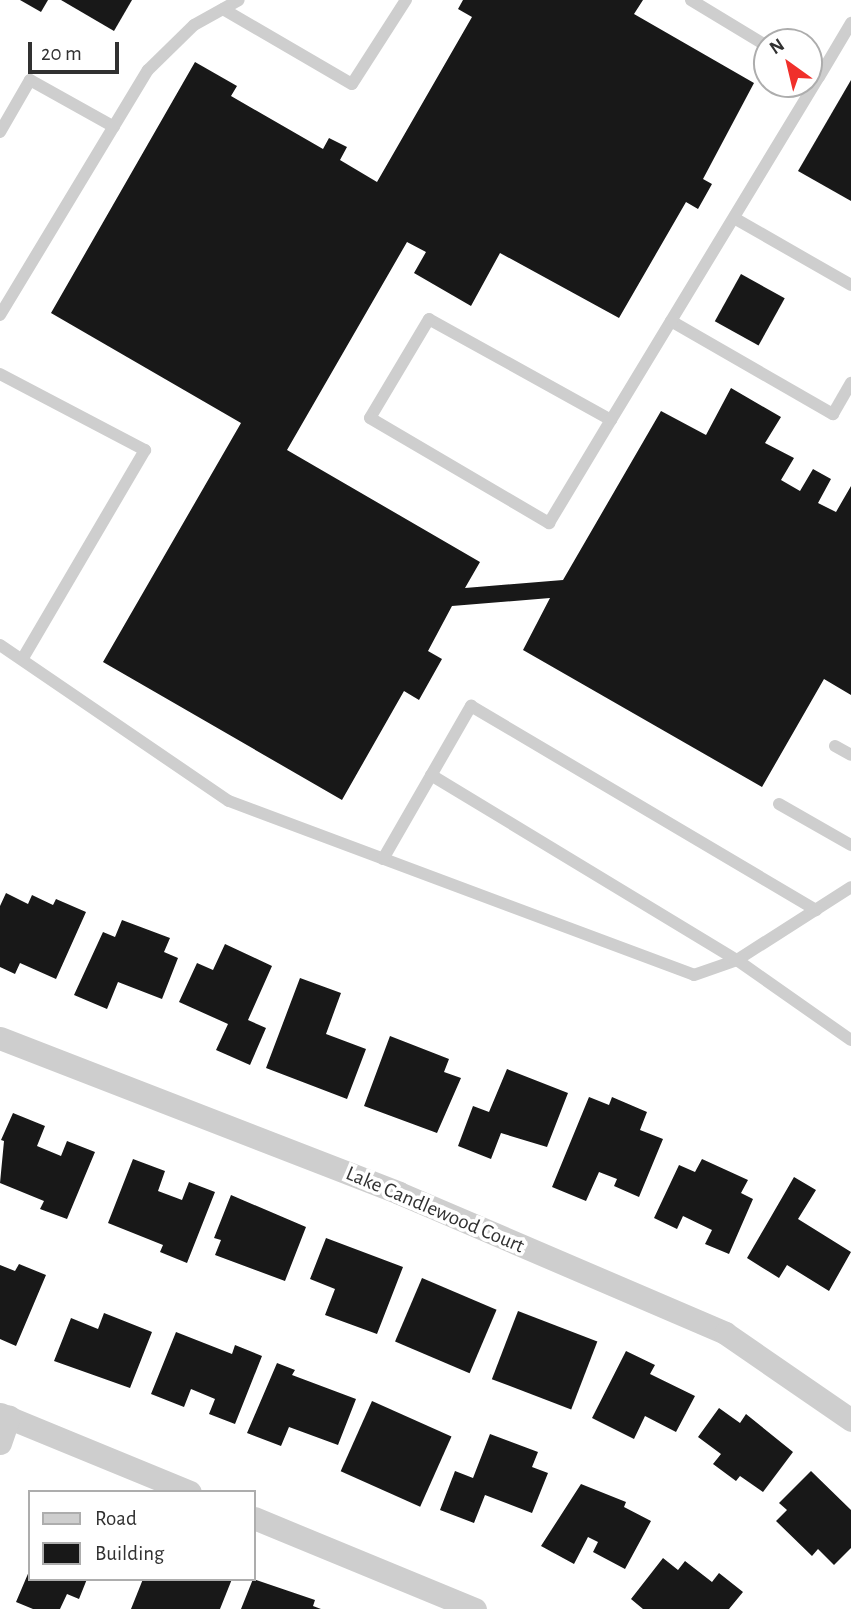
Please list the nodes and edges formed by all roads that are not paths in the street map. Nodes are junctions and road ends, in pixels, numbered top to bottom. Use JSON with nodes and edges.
{"nodes":[{"id":1,"x":239,"y":0,"type":"edge"},
{"id":2,"x":406,"y":0,"type":"edge"},
{"id":3,"x":691,"y":0,"type":"edge"},
{"id":4,"x":223,"y":9,"type":"junction"},
{"id":5,"x":851,"y":23,"type":"edge"},
{"id":6,"x":753,"y":38,"type":"edge"},
{"id":7,"x":823,"y":62,"type":"edge"},
{"id":8,"x":801,"y":98,"type":"edge"},
{"id":9,"x":114,"y":127,"type":"junction"},
{"id":10,"x":0,"y":132,"type":"edge"},
{"id":11,"x":734,"y":218,"type":"junction"},
{"id":12,"x":851,"y":285,"type":"edge"},
{"id":13,"x":0,"y":315,"type":"edge"},
{"id":14,"x":671,"y":321,"type":"junction"},
{"id":15,"x":0,"y":374,"type":"edge"},
{"id":16,"x":851,"y":383,"type":"edge"},
{"id":17,"x":611,"y":420,"type":"junction"},
{"id":18,"x":0,"y":645,"type":"edge"},
{"id":19,"x":23,"y":658,"type":"junction"},
{"id":20,"x":835,"y":746,"type":"dead end"},
{"id":21,"x":851,"y":755,"type":"edge"},
{"id":22,"x":431,"y":775,"type":"junction"},
{"id":23,"x":779,"y":804,"type":"dead end"},
{"id":24,"x":851,"y":845,"type":"edge"},
{"id":25,"x":383,"y":859,"type":"junction"},
{"id":26,"x":851,"y":887,"type":"edge"},
{"id":27,"x":816,"y":910,"type":"junction"},
{"id":28,"x":737,"y":960,"type":"junction"},
{"id":29,"x":0,"y":1038,"type":"edge"},
{"id":30,"x":851,"y":1040,"type":"edge"},
{"id":31,"x":4,"y":1415,"type":"edge"},
{"id":32,"x":851,"y":1420,"type":"edge"},
{"id":33,"x":0,"y":1443,"type":"edge"},
{"id":34,"x":185,"y":1490,"type":"edge"},
{"id":35,"x":256,"y":1519,"type":"edge"},
{"id":36,"x":475,"y":1609,"type":"edge"}],
"edges":[{"from":1,"to":4,"type":"lane"},
{"from":2,"to":4,"type":"lane"},
{"from":3,"to":6,"type":"lane"},
{"from":4,"to":9,"type":"lane"},
{"from":5,"to":7,"type":"lane"},
{"from":8,"to":11,"type":"lane"},
{"from":9,"to":10,"type":"lane"},
{"from":9,"to":13,"type":"lane"},
{"from":11,"to":12,"type":"lane"},
{"from":11,"to":14,"type":"lane"},
{"from":14,"to":16,"type":"lane"},
{"from":14,"to":17,"type":"lane"},
{"from":15,"to":19,"type":"lane"},
{"from":17,"to":17,"type":"lane"},
{"from":18,"to":19,"type":"lane"},
{"from":19,"to":25,"type":"lane"},
{"from":20,"to":21,"type":"lane"},
{"from":22,"to":25,"type":"lane"},
{"from":22,"to":27,"type":"lane"},
{"from":22,"to":28,"type":"lane"},
{"from":23,"to":24,"type":"lane"},
{"from":25,"to":28,"type":"lane"},
{"from":26,"to":27,"type":"lane"},
{"from":27,"to":28,"type":"lane"},
{"from":28,"to":30,"type":"lane"},
{"from":29,"to":32,"type":"street","name":"Lake Candlewood Court"},
{"from":31,"to":33,"type":"street"},
{"from":31,"to":34,"type":"street"},
{"from":35,"to":36,"type":"street"}]}
